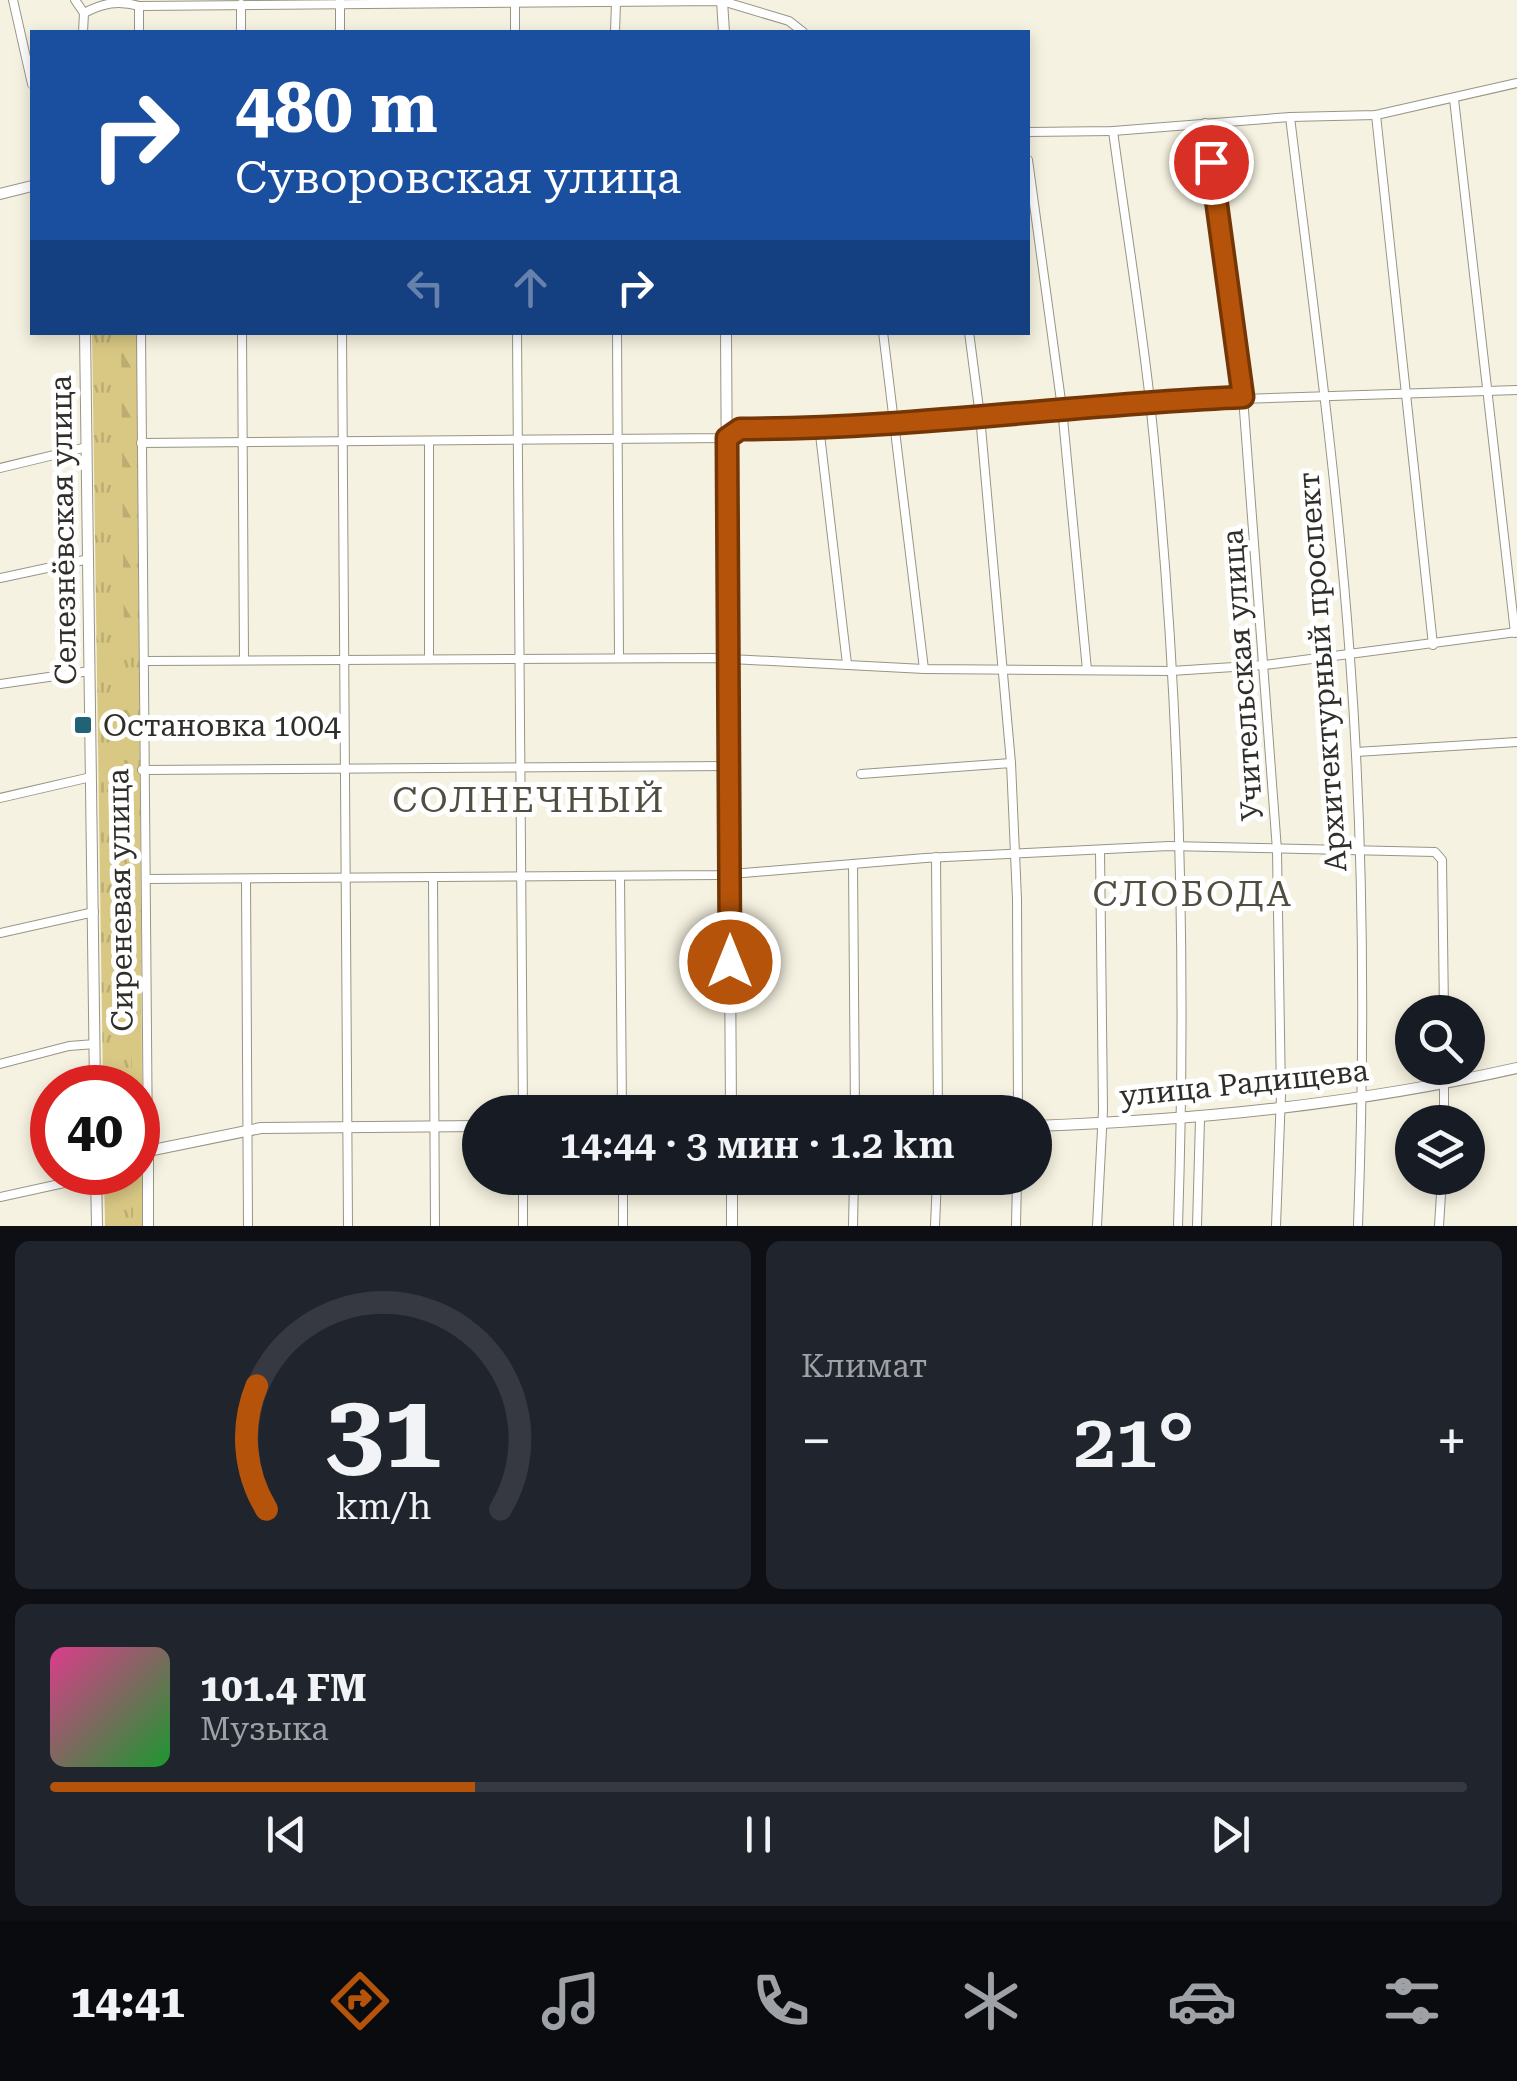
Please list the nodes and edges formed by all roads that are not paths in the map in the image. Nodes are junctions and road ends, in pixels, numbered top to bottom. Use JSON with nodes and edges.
{"nodes":[{"id":1,"x":13,"y":0,"type":"edge"},
{"id":2,"x":74,"y":0,"type":"edge"},
{"id":3,"x":616,"y":1,"type":"edge"},
{"id":4,"x":340,"y":2,"type":"edge"},
{"id":5,"x":515,"y":2,"type":"edge"},
{"id":6,"x":722,"y":2,"type":"edge"},
{"id":7,"x":241,"y":4,"type":"junction"},
{"id":8,"x":139,"y":6,"type":"junction"},
{"id":9,"x":84,"y":13,"type":"junction"},
{"id":10,"x":84,"y":30,"type":"edge"},
{"id":11,"x":139,"y":30,"type":"edge"},
{"id":12,"x":241,"y":30,"type":"edge"},
{"id":13,"x":340,"y":30,"type":"edge"},
{"id":14,"x":515,"y":30,"type":"edge"},
{"id":15,"x":616,"y":30,"type":"edge"},
{"id":16,"x":724,"y":30,"type":"edge"},
{"id":17,"x":800,"y":30,"type":"edge"},
{"id":18,"x":30,"y":75,"type":"edge"},
{"id":19,"x":1517,"y":84,"type":"edge"},
{"id":20,"x":1454,"y":99,"type":"junction"},
{"id":21,"x":1376,"y":115,"type":"junction"},
{"id":22,"x":1290,"y":117,"type":"junction"},
{"id":23,"x":1205,"y":123,"type":"junction"},
{"id":24,"x":1113,"y":130,"type":"junction"},
{"id":25,"x":1030,"y":132,"type":"edge"},
{"id":26,"x":1030,"y":175,"type":"edge"},
{"id":27,"x":30,"y":186,"type":"edge"},
{"id":28,"x":0,"y":194,"type":"edge"},
{"id":29,"x":86,"y":335,"type":"edge"},
{"id":30,"x":141,"y":335,"type":"edge"},
{"id":31,"x":242,"y":335,"type":"edge"},
{"id":32,"x":342,"y":335,"type":"edge"},
{"id":33,"x":518,"y":335,"type":"edge"},
{"id":34,"x":617,"y":335,"type":"edge"},
{"id":35,"x":726,"y":335,"type":"edge"},
{"id":36,"x":883,"y":335,"type":"edge"},
{"id":37,"x":969,"y":335,"type":"edge"},
{"id":38,"x":1517,"y":390,"type":"edge"},
{"id":39,"x":1406,"y":393,"type":"junction"},
{"id":40,"x":1487,"y":393,"type":"junction"},
{"id":41,"x":1323,"y":394,"type":"junction"},
{"id":42,"x":1243,"y":397,"type":"junction"},
{"id":43,"x":1150,"y":401,"type":"junction"},
{"id":44,"x":1062,"y":408,"type":"junction"},
{"id":45,"x":980,"y":416,"type":"junction"},
{"id":46,"x":896,"y":422,"type":"junction"},
{"id":47,"x":819,"y":426,"type":"junction"},
{"id":48,"x":727,"y":438,"type":"junction"},
{"id":49,"x":429,"y":440,"type":"junction"},
{"id":50,"x":518,"y":440,"type":"junction"},
{"id":51,"x":618,"y":440,"type":"junction"},
{"id":52,"x":342,"y":441,"type":"junction"},
{"id":53,"x":243,"y":442,"type":"junction"},
{"id":54,"x":141,"y":443,"type":"junction"},
{"id":55,"x":87,"y":447,"type":"junction"},
{"id":56,"x":0,"y":468,"type":"edge"},
{"id":57,"x":89,"y":559,"type":"junction"},
{"id":58,"x":0,"y":578,"type":"edge"},
{"id":59,"x":1516,"y":633,"type":"edge"},
{"id":60,"x":1433,"y":645,"type":"junction"},
{"id":61,"x":1350,"y":654,"type":"junction"},
{"id":62,"x":619,"y":658,"type":"junction"},
{"id":63,"x":728,"y":658,"type":"junction"},
{"id":64,"x":345,"y":659,"type":"junction"},
{"id":65,"x":429,"y":659,"type":"junction"},
{"id":66,"x":519,"y":659,"type":"junction"},
{"id":67,"x":244,"y":660,"type":"junction"},
{"id":68,"x":144,"y":661,"type":"junction"},
{"id":69,"x":847,"y":664,"type":"junction"},
{"id":70,"x":1265,"y":665,"type":"junction"},
{"id":71,"x":924,"y":668,"type":"junction"},
{"id":72,"x":1087,"y":670,"type":"junction"},
{"id":73,"x":1004,"y":671,"type":"junction"},
{"id":74,"x":1171,"y":671,"type":"junction"},
{"id":75,"x":90,"y":672,"type":"junction"},
{"id":76,"x":0,"y":684,"type":"edge"},
{"id":77,"x":1517,"y":742,"type":"edge"},
{"id":78,"x":1356,"y":752,"type":"junction"},
{"id":79,"x":1011,"y":764,"type":"junction"},
{"id":80,"x":729,"y":766,"type":"junction"},
{"id":81,"x":344,"y":768,"type":"junction"},
{"id":82,"x":520,"y":768,"type":"junction"},
{"id":83,"x":142,"y":770,"type":"junction"},
{"id":84,"x":862,"y":774,"type":"dead end"},
{"id":85,"x":91,"y":777,"type":"junction"},
{"id":86,"x":0,"y":798,"type":"edge"},
{"id":87,"x":1179,"y":846,"type":"junction"},
{"id":88,"x":1100,"y":850,"type":"junction"},
{"id":89,"x":1277,"y":850,"type":"junction"},
{"id":90,"x":1360,"y":852,"type":"junction"},
{"id":91,"x":1014,"y":853,"type":"junction"},
{"id":92,"x":936,"y":858,"type":"junction"},
{"id":93,"x":853,"y":864,"type":"junction"},
{"id":94,"x":730,"y":874,"type":"junction"},
{"id":95,"x":620,"y":876,"type":"junction"},
{"id":96,"x":346,"y":877,"type":"junction"},
{"id":97,"x":433,"y":877,"type":"junction"},
{"id":98,"x":521,"y":877,"type":"junction"},
{"id":99,"x":146,"y":879,"type":"junction"},
{"id":100,"x":246,"y":880,"type":"junction"},
{"id":101,"x":94,"y":912,"type":"junction"},
{"id":102,"x":0,"y":934,"type":"edge"},
{"id":103,"x":1444,"y":995,"type":"edge"},
{"id":104,"x":95,"y":1044,"type":"junction"},
{"id":105,"x":0,"y":1064,"type":"edge"},
{"id":106,"x":95,"y":1065,"type":"edge"},
{"id":107,"x":147,"y":1065,"type":"edge"},
{"id":108,"x":1517,"y":1068,"type":"edge"},
{"id":109,"x":1485,"y":1075,"type":"edge"},
{"id":110,"x":1438,"y":1085,"type":"edge"},
{"id":111,"x":522,"y":1095,"type":"edge"},
{"id":112,"x":622,"y":1095,"type":"edge"},
{"id":113,"x":731,"y":1095,"type":"edge"},
{"id":114,"x":855,"y":1095,"type":"edge"},
{"id":115,"x":938,"y":1095,"type":"edge"},
{"id":116,"x":1018,"y":1095,"type":"edge"},
{"id":117,"x":1362,"y":1097,"type":"junction"},
{"id":118,"x":1280,"y":1110,"type":"junction"},
{"id":119,"x":1200,"y":1118,"type":"junction"},
{"id":120,"x":1182,"y":1120,"type":"junction"},
{"id":121,"x":1102,"y":1123,"type":"junction"},
{"id":122,"x":1052,"y":1125,"type":"edge"},
{"id":123,"x":348,"y":1126,"type":"junction"},
{"id":124,"x":434,"y":1126,"type":"junction"},
{"id":125,"x":462,"y":1126,"type":"edge"},
{"id":126,"x":247,"y":1130,"type":"junction"},
{"id":127,"x":160,"y":1148,"type":"edge"},
{"id":128,"x":30,"y":1190,"type":"edge"},
{"id":129,"x":96,"y":1195,"type":"edge"},
{"id":130,"x":148,"y":1195,"type":"edge"},
{"id":131,"x":522,"y":1195,"type":"edge"},
{"id":132,"x":622,"y":1195,"type":"edge"},
{"id":133,"x":732,"y":1195,"type":"edge"},
{"id":134,"x":854,"y":1195,"type":"edge"},
{"id":135,"x":936,"y":1195,"type":"edge"},
{"id":136,"x":1017,"y":1195,"type":"edge"},
{"id":137,"x":1441,"y":1195,"type":"edge"},
{"id":138,"x":0,"y":1197,"type":"edge"},
{"id":139,"x":97,"y":1226,"type":"edge"},
{"id":140,"x":148,"y":1226,"type":"edge"},
{"id":141,"x":248,"y":1226,"type":"edge"},
{"id":142,"x":348,"y":1226,"type":"edge"},
{"id":143,"x":435,"y":1226,"type":"edge"},
{"id":144,"x":523,"y":1226,"type":"edge"},
{"id":145,"x":623,"y":1226,"type":"edge"},
{"id":146,"x":732,"y":1226,"type":"edge"},
{"id":147,"x":853,"y":1226,"type":"edge"},
{"id":148,"x":935,"y":1226,"type":"edge"},
{"id":149,"x":1016,"y":1226,"type":"edge"},
{"id":150,"x":1097,"y":1226,"type":"edge"},
{"id":151,"x":1178,"y":1226,"type":"edge"},
{"id":152,"x":1197,"y":1226,"type":"edge"},
{"id":153,"x":1276,"y":1226,"type":"edge"},
{"id":154,"x":1358,"y":1226,"type":"edge"},
{"id":155,"x":1440,"y":1226,"type":"edge"}],
"edges":[{"from":1,"to":18,"type":"street"},
{"from":2,"to":9,"type":"street"},
{"from":3,"to":5,"type":"street"},
{"from":3,"to":6,"type":"street"},
{"from":3,"to":15,"type":"street"},
{"from":4,"to":5,"type":"street"},
{"from":4,"to":7,"type":"street"},
{"from":4,"to":13,"type":"street"},
{"from":5,"to":14,"type":"street"},
{"from":6,"to":16,"type":"street"},
{"from":6,"to":17,"type":"street"},
{"from":7,"to":8,"type":"street"},
{"from":7,"to":12,"type":"street"},
{"from":8,"to":9,"type":"street"},
{"from":8,"to":11,"type":"street"},
{"from":9,"to":10,"type":"street"},
{"from":19,"to":20,"type":"street"},
{"from":20,"to":21,"type":"street"},
{"from":20,"to":40,"type":"street"},
{"from":21,"to":22,"type":"street"},
{"from":21,"to":39,"type":"street"},
{"from":22,"to":23,"type":"street"},
{"from":22,"to":41,"type":"street","name":"Архитектурный проспект"},
{"from":23,"to":24,"type":"street"},
{"from":23,"to":42,"type":"street","name":"Учительская улица"},
{"from":24,"to":25,"type":"street"},
{"from":24,"to":43,"type":"street"},
{"from":26,"to":44,"type":"street"},
{"from":27,"to":28,"type":"street"},
{"from":29,"to":55,"type":"street","name":"Селезнёвская улица"},
{"from":30,"to":54,"type":"street","name":"Сиреневая улица"},
{"from":31,"to":53,"type":"street"},
{"from":32,"to":52,"type":"street"},
{"from":33,"to":50,"type":"street"},
{"from":34,"to":51,"type":"street"},
{"from":35,"to":48,"type":"street"},
{"from":36,"to":46,"type":"street"},
{"from":37,"to":45,"type":"street"},
{"from":38,"to":40,"type":"street"},
{"from":39,"to":40,"type":"street"},
{"from":39,"to":41,"type":"street"},
{"from":39,"to":60,"type":"street"},
{"from":40,"to":59,"type":"street"},
{"from":41,"to":42,"type":"street"},
{"from":41,"to":61,"type":"street","name":"Архитектурный проспект"},
{"from":42,"to":43,"type":"street"},
{"from":42,"to":70,"type":"street","name":"Учительская улица"},
{"from":43,"to":44,"type":"street"},
{"from":43,"to":74,"type":"street"},
{"from":44,"to":45,"type":"street"},
{"from":44,"to":72,"type":"street"},
{"from":45,"to":46,"type":"street"},
{"from":45,"to":73,"type":"street"},
{"from":46,"to":47,"type":"street"},
{"from":46,"to":71,"type":"street"},
{"from":47,"to":48,"type":"street"},
{"from":47,"to":69,"type":"street"},
{"from":48,"to":51,"type":"street"},
{"from":48,"to":63,"type":"street"},
{"from":49,"to":50,"type":"street"},
{"from":49,"to":52,"type":"street"},
{"from":49,"to":65,"type":"street"},
{"from":50,"to":51,"type":"street"},
{"from":50,"to":66,"type":"street"},
{"from":51,"to":62,"type":"street"},
{"from":52,"to":53,"type":"street"},
{"from":52,"to":64,"type":"street"},
{"from":53,"to":54,"type":"street"},
{"from":53,"to":67,"type":"street"},
{"from":54,"to":68,"type":"street","name":"Сиреневая улица"},
{"from":55,"to":56,"type":"street"},
{"from":55,"to":57,"type":"street","name":"Селезнёвская улица"},
{"from":57,"to":58,"type":"street"},
{"from":57,"to":75,"type":"street","name":"Селезнёвская улица"},
{"from":59,"to":60,"type":"street"},
{"from":60,"to":61,"type":"street"},
{"from":61,"to":70,"type":"street"},
{"from":61,"to":78,"type":"street","name":"Архитектурный проспект"},
{"from":62,"to":63,"type":"street"},
{"from":62,"to":66,"type":"street"},
{"from":63,"to":69,"type":"street"},
{"from":63,"to":80,"type":"street"},
{"from":64,"to":65,"type":"street"},
{"from":64,"to":67,"type":"street"},
{"from":64,"to":81,"type":"street"},
{"from":65,"to":66,"type":"street"},
{"from":66,"to":82,"type":"street"},
{"from":67,"to":68,"type":"street"},
{"from":68,"to":83,"type":"street","name":"Сиреневая улица"},
{"from":69,"to":71,"type":"street"},
{"from":70,"to":74,"type":"street"},
{"from":70,"to":89,"type":"street","name":"Учительская улица"},
{"from":71,"to":73,"type":"street"},
{"from":72,"to":73,"type":"street"},
{"from":72,"to":74,"type":"street"},
{"from":73,"to":79,"type":"street"},
{"from":74,"to":87,"type":"street"},
{"from":75,"to":76,"type":"street"},
{"from":75,"to":85,"type":"street","name":"Селезнёвская улица"},
{"from":77,"to":78,"type":"street"},
{"from":78,"to":90,"type":"street","name":"Архитектурный проспект"},
{"from":79,"to":84,"type":"street"},
{"from":79,"to":91,"type":"street"},
{"from":80,"to":82,"type":"street"},
{"from":80,"to":94,"type":"street"},
{"from":81,"to":82,"type":"street"},
{"from":81,"to":83,"type":"street"},
{"from":81,"to":96,"type":"street"},
{"from":82,"to":98,"type":"street"},
{"from":83,"to":99,"type":"street","name":"Сиреневая улица"},
{"from":85,"to":86,"type":"street"},
{"from":85,"to":101,"type":"street","name":"Селезнёвская улица"},
{"from":87,"to":88,"type":"street"},
{"from":87,"to":89,"type":"street"},
{"from":87,"to":120,"type":"street"},
{"from":88,"to":91,"type":"street"},
{"from":88,"to":121,"type":"street"},
{"from":89,"to":90,"type":"street"},
{"from":89,"to":118,"type":"street","name":"Учительская улица"},
{"from":90,"to":103,"type":"street"},
{"from":90,"to":117,"type":"street","name":"Архитектурный проспект"},
{"from":91,"to":92,"type":"street"},
{"from":91,"to":116,"type":"street"},
{"from":92,"to":93,"type":"street"},
{"from":92,"to":115,"type":"street"},
{"from":93,"to":94,"type":"street"},
{"from":93,"to":114,"type":"street"},
{"from":94,"to":95,"type":"street"},
{"from":94,"to":113,"type":"street"},
{"from":95,"to":98,"type":"street"},
{"from":95,"to":112,"type":"street"},
{"from":96,"to":97,"type":"street"},
{"from":96,"to":100,"type":"street"},
{"from":96,"to":123,"type":"street"},
{"from":97,"to":98,"type":"street"},
{"from":97,"to":124,"type":"street"},
{"from":98,"to":111,"type":"street"},
{"from":99,"to":100,"type":"street"},
{"from":99,"to":107,"type":"street","name":"Сиреневая улица"},
{"from":100,"to":126,"type":"street"},
{"from":101,"to":102,"type":"street"},
{"from":101,"to":104,"type":"street","name":"Селезнёвская улица"},
{"from":104,"to":105,"type":"street"},
{"from":104,"to":106,"type":"street","name":"Селезнёвская улица"},
{"from":108,"to":109,"type":"street","name":"улица Радищева"},
{"from":110,"to":117,"type":"street","name":"улица Радищева"},
{"from":117,"to":118,"type":"street","name":"улица Радищева"},
{"from":117,"to":154,"type":"street","name":"Архитектурный проспект"},
{"from":118,"to":119,"type":"street","name":"улица Радищева"},
{"from":118,"to":153,"type":"street","name":"Учительская улица"},
{"from":119,"to":120,"type":"street","name":"улица Радищева"},
{"from":119,"to":152,"type":"street"},
{"from":120,"to":121,"type":"street","name":"улица Радищева"},
{"from":120,"to":151,"type":"street"},
{"from":121,"to":122,"type":"street","name":"улица Радищева"},
{"from":121,"to":150,"type":"street"},
{"from":123,"to":124,"type":"street"},
{"from":123,"to":126,"type":"street"},
{"from":123,"to":142,"type":"street"},
{"from":124,"to":125,"type":"street"},
{"from":124,"to":143,"type":"street"},
{"from":126,"to":127,"type":"street"},
{"from":126,"to":141,"type":"street"},
{"from":128,"to":138,"type":"street"},
{"from":129,"to":139,"type":"street"},
{"from":130,"to":140,"type":"street","name":"Сиреневая улица"},
{"from":131,"to":144,"type":"street"},
{"from":132,"to":145,"type":"street"},
{"from":133,"to":146,"type":"street"},
{"from":134,"to":147,"type":"street"},
{"from":135,"to":148,"type":"street"},
{"from":136,"to":149,"type":"street"},
{"from":137,"to":155,"type":"street"}]}
